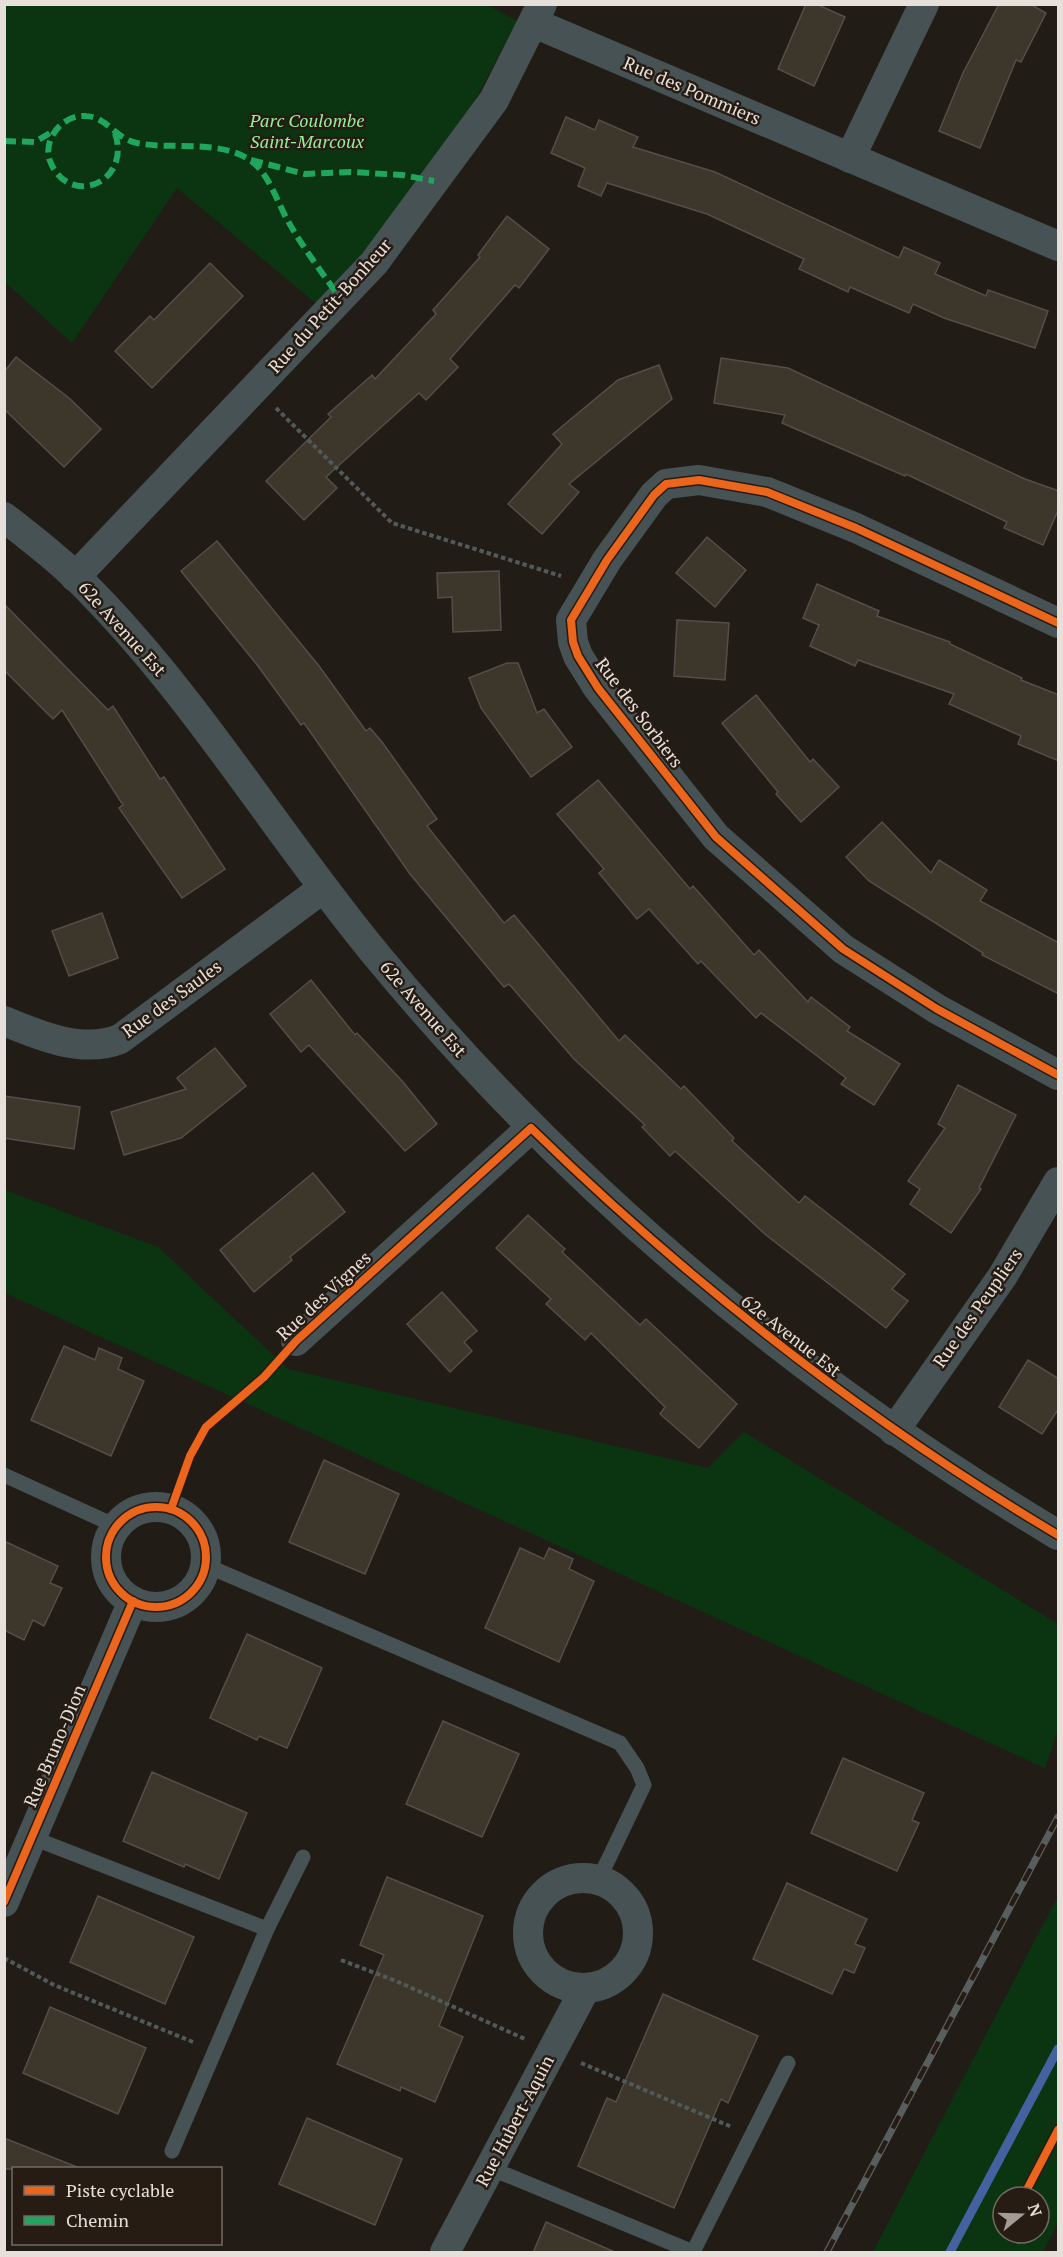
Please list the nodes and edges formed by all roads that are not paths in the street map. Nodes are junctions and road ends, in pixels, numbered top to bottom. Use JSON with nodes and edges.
{"nodes":[{"id":1,"x":924,"y":4,"type":"edge"},
{"id":2,"x":538,"y":14,"type":"edge"},
{"id":3,"x":850,"y":158,"type":"junction"},
{"id":4,"x":1059,"y":246,"type":"edge"},
{"id":5,"x":4,"y":517,"type":"edge"},
{"id":6,"x":75,"y":577,"type":"junction"},
{"id":7,"x":1059,"y":623,"type":"edge"},
{"id":8,"x":322,"y":889,"type":"junction"},
{"id":9,"x":4,"y":1022,"type":"edge"},
{"id":10,"x":1059,"y":1075,"type":"edge"},
{"id":11,"x":531,"y":1128,"type":"junction"},
{"id":12,"x":1059,"y":1182,"type":"edge"},
{"id":13,"x":296,"y":1341,"type":"dead end"},
{"id":14,"x":894,"y":1431,"type":"junction"},
{"id":15,"x":4,"y":1475,"type":"edge"},
{"id":16,"x":116,"y":1526,"type":"junction"},
{"id":17,"x":1059,"y":1535,"type":"edge"},
{"id":18,"x":205,"y":1565,"type":"junction"},
{"id":19,"x":133,"y":1601,"type":"junction"},
{"id":20,"x":33,"y":1838,"type":"junction"},
{"id":21,"x":303,"y":1857,"type":"dead end"},
{"id":22,"x":598,"y":1881,"type":"junction"},
{"id":23,"x":4,"y":1902,"type":"edge"},
{"id":24,"x":267,"y":1929,"type":"junction"},
{"id":25,"x":585,"y":1989,"type":"junction"},
{"id":26,"x":788,"y":2063,"type":"dead end"},
{"id":27,"x":172,"y":2151,"type":"dead end"},
{"id":28,"x":490,"y":2168,"type":"junction"},
{"id":29,"x":693,"y":2252,"type":"edge"},
{"id":30,"x":445,"y":2253,"type":"edge"}],
"edges":[{"from":1,"to":3,"type":"street"},
{"from":2,"to":3,"type":"street","name":"Rue des Pommiers"},
{"from":2,"to":6,"type":"street","name":"Rue du Petit-Bonheur"},
{"from":3,"to":4,"type":"street","name":"Rue des Pommiers"},
{"from":5,"to":6,"type":"street","name":"62e Avenue Est"},
{"from":6,"to":8,"type":"street","name":"62e Avenue Est"},
{"from":7,"to":10,"type":"street","name":"Rue des Sorbiers"},
{"from":8,"to":9,"type":"street","name":"Rue des Saules"},
{"from":8,"to":11,"type":"street","name":"62e Avenue Est"},
{"from":11,"to":13,"type":"street","name":"Rue des Vignes"},
{"from":11,"to":14,"type":"street","name":"62e Avenue Est"},
{"from":12,"to":14,"type":"street","name":"Rue des Peupliers"},
{"from":14,"to":17,"type":"street","name":"62e Avenue Est"},
{"from":15,"to":16,"type":"lane"},
{"from":16,"to":18,"type":"street"},
{"from":16,"to":19,"type":"street"},
{"from":18,"to":19,"type":"street"},
{"from":18,"to":22,"type":"lane"},
{"from":19,"to":20,"type":"street","name":"Rue Bruno-Dion"},
{"from":20,"to":23,"type":"street","name":"Rue Bruno-Dion"},
{"from":20,"to":24,"type":"lane"},
{"from":21,"to":24,"type":"lane"},
{"from":22,"to":25,"type":"street"},
{"from":22,"to":25,"type":"street"},
{"from":24,"to":27,"type":"lane"},
{"from":25,"to":28,"type":"street","name":"Rue Hubert-Aquin"},
{"from":26,"to":29,"type":"lane"},
{"from":28,"to":29,"type":"lane"},
{"from":28,"to":30,"type":"street","name":"Rue Hubert-Aquin"}]}
